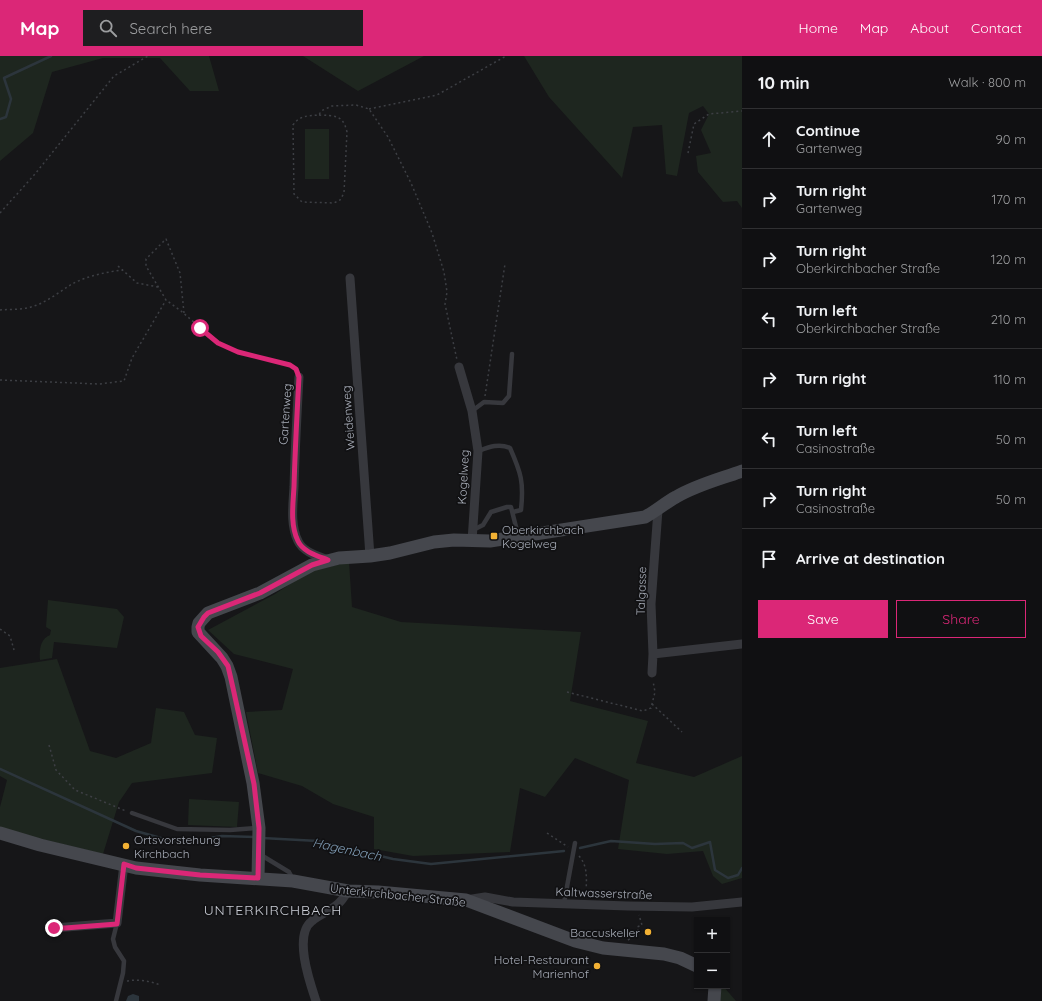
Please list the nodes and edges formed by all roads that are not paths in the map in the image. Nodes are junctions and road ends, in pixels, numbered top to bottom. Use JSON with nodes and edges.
{"nodes":[{"id":1,"x":350,"y":278,"type":"dead end"},
{"id":2,"x":512,"y":354,"type":"dead end"},
{"id":3,"x":459,"y":367,"type":"road end"},
{"id":4,"x":299,"y":377,"type":"road end"},
{"id":5,"x":472,"y":411,"type":"junction"},
{"id":6,"x":478,"y":451,"type":"junction"},
{"id":7,"x":742,"y":471,"type":"edge"},
{"id":8,"x":658,"y":510,"type":"junction"},
{"id":9,"x":513,"y":512,"type":"junction"},
{"id":10,"x":473,"y":536,"type":"junction"},
{"id":11,"x":518,"y":537,"type":"junction"},
{"id":12,"x":370,"y":556,"type":"junction"},
{"id":13,"x":328,"y":560,"type":"junction"},
{"id":14,"x":742,"y":644,"type":"edge"},
{"id":15,"x":653,"y":654,"type":"junction"},
{"id":16,"x":652,"y":673,"type":"road end"},
{"id":17,"x":132,"y":813,"type":"road end"},
{"id":18,"x":259,"y":828,"type":"junction"},
{"id":19,"x":0,"y":833,"type":"edge"},
{"id":20,"x":575,"y":843,"type":"dead end"},
{"id":21,"x":259,"y":848,"type":"junction"},
{"id":22,"x":124,"y":864,"type":"junction"},
{"id":23,"x":258,"y":878,"type":"junction"},
{"id":24,"x":294,"y":881,"type":"junction"},
{"id":25,"x":348,"y":891,"type":"junction"},
{"id":26,"x":466,"y":900,"type":"junction"},
{"id":27,"x":742,"y":902,"type":"edge"},
{"id":28,"x":564,"y":903,"type":"junction"},
{"id":29,"x":117,"y":924,"type":"junction"},
{"id":30,"x":54,"y":928,"type":"dead end"},
{"id":31,"x":694,"y":965,"type":"edge"},
{"id":32,"x":715,"y":989,"type":"edge"},
{"id":33,"x":116,"y":1001,"type":"edge"},
{"id":34,"x":316,"y":1001,"type":"edge"},
{"id":35,"x":714,"y":1001,"type":"edge"}],
"edges":[{"from":1,"to":12,"type":"street","name":"Weidenweg"},
{"from":2,"to":5,"type":"lane"},
{"from":3,"to":5,"type":"street","name":"Kogelweg"},
{"from":4,"to":13,"type":"street","name":"Gartenweg"},
{"from":5,"to":6,"type":"street","name":"Kogelweg"},
{"from":6,"to":9,"type":"lane"},
{"from":6,"to":10,"type":"street","name":"Kogelweg"},
{"from":7,"to":8,"type":"street"},
{"from":8,"to":11,"type":"street"},
{"from":8,"to":15,"type":"street","name":"Talgasse"},
{"from":9,"to":10,"type":"lane"},
{"from":9,"to":11,"type":"lane"},
{"from":10,"to":11,"type":"street"},
{"from":10,"to":12,"type":"street"},
{"from":12,"to":13,"type":"street"},
{"from":13,"to":18,"type":"street"},
{"from":14,"to":15,"type":"street"},
{"from":15,"to":16,"type":"street","name":"Talgasse"},
{"from":17,"to":18,"type":"lane"},
{"from":18,"to":21,"type":"street"},
{"from":19,"to":22,"type":"street","name":"Unterkirchbacher Straße"},
{"from":20,"to":28,"type":"lane"},
{"from":21,"to":23,"type":"street"},
{"from":21,"to":24,"type":"lane"},
{"from":22,"to":23,"type":"street","name":"Unterkirchbacher Straße"},
{"from":22,"to":29,"type":"street"},
{"from":23,"to":24,"type":"street","name":"Unterkirchbacher Straße"},
{"from":24,"to":25,"type":"street","name":"Unterkirchbacher Straße"},
{"from":25,"to":26,"type":"street","name":"Unterkirchbacher Straße"},
{"from":25,"to":34,"type":"street"},
{"from":26,"to":28,"type":"street","name":"Kaltwasserstraße"},
{"from":26,"to":31,"type":"street","name":"Unterkirchbacher Straße"},
{"from":27,"to":28,"type":"street","name":"Kaltwasserstraße"},
{"from":29,"to":30,"type":"street"},
{"from":29,"to":33,"type":"lane"},
{"from":32,"to":35,"type":"street"}]}
